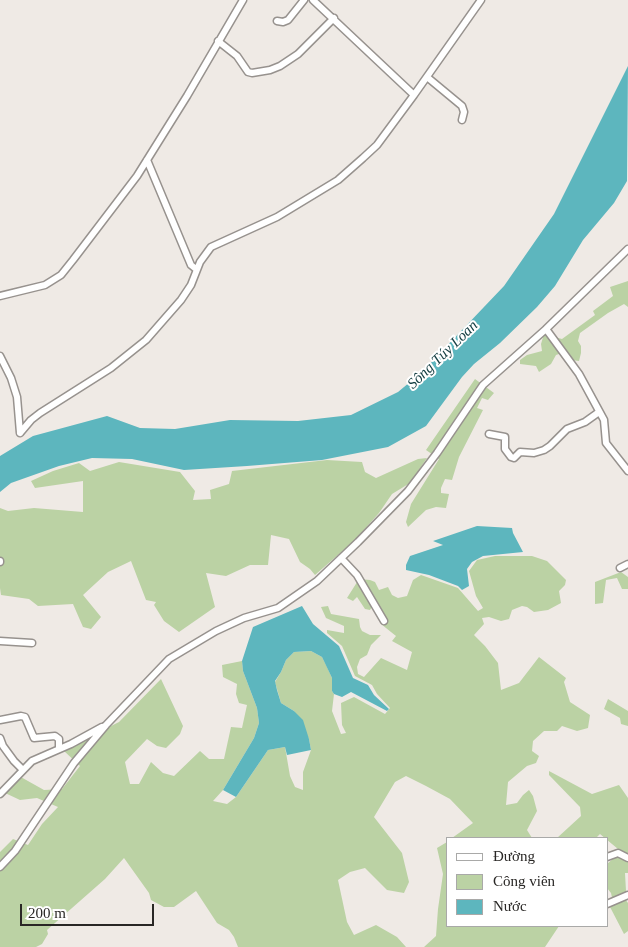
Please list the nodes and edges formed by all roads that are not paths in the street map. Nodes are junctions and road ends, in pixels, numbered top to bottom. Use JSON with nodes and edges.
{"nodes":[{"id":1,"x":243,"y":0,"type":"edge"},
{"id":2,"x":304,"y":0,"type":"edge"},
{"id":3,"x":313,"y":0,"type":"edge"},
{"id":4,"x":481,"y":0,"type":"edge"},
{"id":5,"x":334,"y":18,"type":"junction"},
{"id":6,"x":277,"y":21,"type":"dead end"},
{"id":7,"x":218,"y":41,"type":"junction"},
{"id":8,"x":427,"y":77,"type":"junction"},
{"id":9,"x":414,"y":95,"type":"junction"},
{"id":10,"x":462,"y":120,"type":"dead end"},
{"id":11,"x":147,"y":160,"type":"junction"},
{"id":12,"x":628,"y":249,"type":"edge"},
{"id":13,"x":196,"y":269,"type":"junction"},
{"id":14,"x":0,"y":296,"type":"edge"},
{"id":15,"x":546,"y":329,"type":"junction"},
{"id":16,"x":0,"y":356,"type":"edge"},
{"id":17,"x":599,"y":412,"type":"junction"},
{"id":18,"x":489,"y":434,"type":"dead end"},
{"id":19,"x":628,"y":471,"type":"edge"},
{"id":20,"x":341,"y":558,"type":"junction"},
{"id":21,"x":628,"y":564,"type":"edge"},
{"id":22,"x":620,"y":568,"type":"dead end"},
{"id":23,"x":384,"y":621,"type":"dead end"},
{"id":24,"x":0,"y":641,"type":"edge"},
{"id":25,"x":32,"y":643,"type":"dead end"},
{"id":26,"x":0,"y":720,"type":"edge"},
{"id":27,"x":106,"y":725,"type":"junction"},
{"id":28,"x":0,"y":738,"type":"edge"},
{"id":29,"x":59,"y":749,"type":"junction"},
{"id":30,"x":23,"y":770,"type":"junction"},
{"id":31,"x":0,"y":794,"type":"edge"},
{"id":32,"x":608,"y":857,"type":"edge"},
{"id":33,"x":628,"y":858,"type":"edge"},
{"id":34,"x":0,"y":867,"type":"edge"},
{"id":35,"x":628,"y":895,"type":"edge"},
{"id":36,"x":608,"y":904,"type":"edge"}],
"edges":[{"from":1,"to":7,"type":"street"},
{"from":2,"to":6,"type":"street"},
{"from":3,"to":5,"type":"street"},
{"from":4,"to":8,"type":"street"},
{"from":5,"to":7,"type":"street"},
{"from":5,"to":9,"type":"street"},
{"from":7,"to":11,"type":"street"},
{"from":8,"to":9,"type":"street"},
{"from":8,"to":10,"type":"street"},
{"from":9,"to":13,"type":"street"},
{"from":11,"to":13,"type":"street"},
{"from":11,"to":14,"type":"street"},
{"from":12,"to":15,"type":"street"},
{"from":13,"to":16,"type":"street"},
{"from":15,"to":17,"type":"street"},
{"from":15,"to":20,"type":"street"},
{"from":17,"to":18,"type":"street"},
{"from":17,"to":19,"type":"street"},
{"from":20,"to":23,"type":"street"},
{"from":20,"to":27,"type":"street"},
{"from":21,"to":22,"type":"street"},
{"from":24,"to":25,"type":"street"},
{"from":26,"to":29,"type":"street"},
{"from":27,"to":29,"type":"street"},
{"from":27,"to":34,"type":"street"},
{"from":28,"to":30,"type":"street"},
{"from":29,"to":30,"type":"street"},
{"from":30,"to":31,"type":"street"},
{"from":32,"to":33,"type":"street"},
{"from":35,"to":36,"type":"street"}]}
